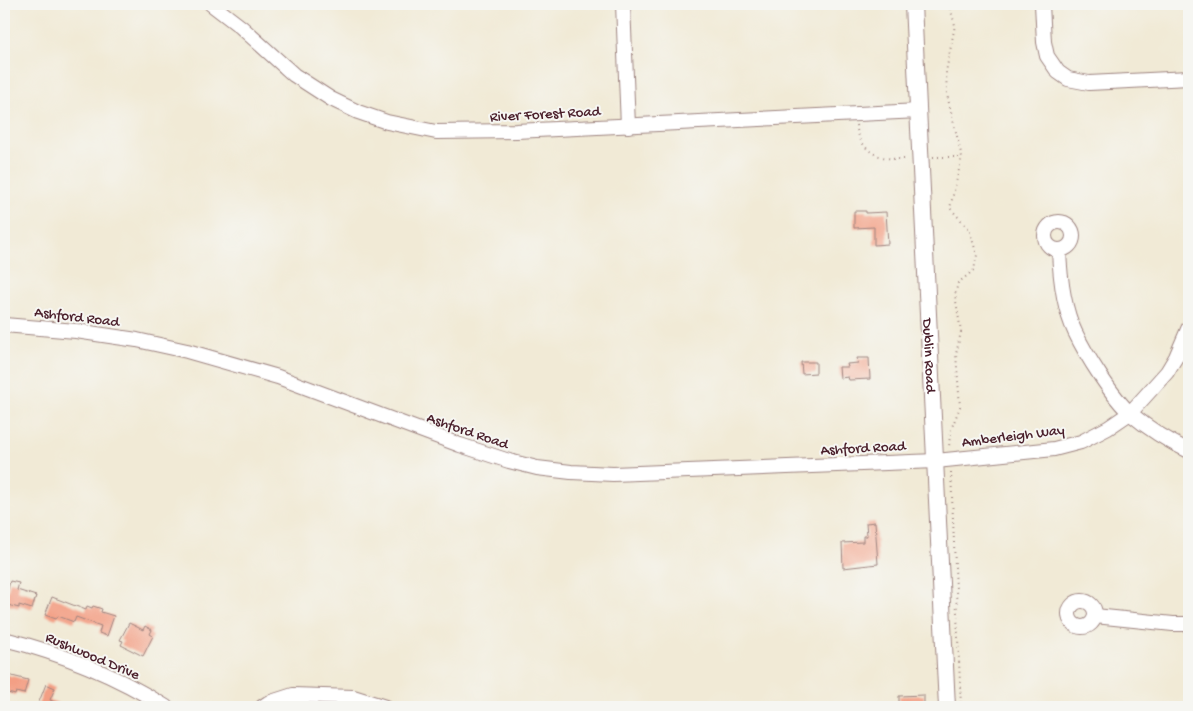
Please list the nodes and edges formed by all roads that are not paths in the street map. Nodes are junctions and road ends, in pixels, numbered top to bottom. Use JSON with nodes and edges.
{"nodes":[{"id":1,"x":211,"y":4,"type":"edge"},
{"id":2,"x":623,"y":4,"type":"edge"},
{"id":3,"x":913,"y":4,"type":"edge"},
{"id":4,"x":1042,"y":4,"type":"edge"},
{"id":5,"x":1189,"y":78,"type":"edge"},
{"id":6,"x":919,"y":112,"type":"junction"},
{"id":7,"x":628,"y":126,"type":"junction"},
{"id":8,"x":1059,"y":250,"type":"dead end"},
{"id":9,"x":4,"y":325,"type":"edge"},
{"id":10,"x":1189,"y":327,"type":"edge"},
{"id":11,"x":1130,"y":413,"type":"junction"},
{"id":12,"x":1189,"y":451,"type":"edge"},
{"id":13,"x":943,"y":460,"type":"junction"},
{"id":14,"x":1095,"y":616,"type":"dead end"},
{"id":15,"x":1189,"y":624,"type":"edge"},
{"id":16,"x":4,"y":639,"type":"edge"},
{"id":17,"x":166,"y":707,"type":"edge"},
{"id":18,"x":262,"y":707,"type":"edge"},
{"id":19,"x":385,"y":707,"type":"edge"},
{"id":20,"x":947,"y":707,"type":"edge"}],
"edges":[{"from":1,"to":7,"type":"street","name":"River Forest Road"},
{"from":2,"to":7,"type":"street"},
{"from":3,"to":6,"type":"main road","name":"Dublin Road"},
{"from":4,"to":5,"type":"street"},
{"from":6,"to":7,"type":"street","name":"River Forest Road"},
{"from":6,"to":13,"type":"main road","name":"Dublin Road"},
{"from":8,"to":11,"type":"street"},
{"from":9,"to":13,"type":"street","name":"Ashford Road"},
{"from":10,"to":11,"type":"street","name":"Amberleigh Way"},
{"from":11,"to":12,"type":"street"},
{"from":11,"to":13,"type":"street","name":"Amberleigh Way"},
{"from":13,"to":20,"type":"main road","name":"Dublin Road"},
{"from":14,"to":15,"type":"street"},
{"from":16,"to":17,"type":"street","name":"Rushwood Drive"},
{"from":18,"to":19,"type":"street"}]}
